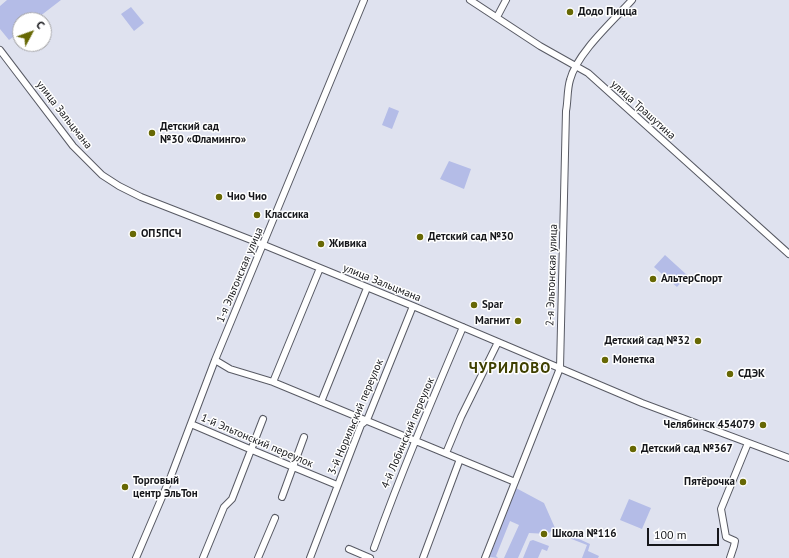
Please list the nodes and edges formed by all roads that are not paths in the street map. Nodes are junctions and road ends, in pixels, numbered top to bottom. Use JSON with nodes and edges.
{"nodes":[{"id":1,"x":364,"y":0,"type":"edge"},
{"id":2,"x":470,"y":0,"type":"edge"},
{"id":3,"x":506,"y":0,"type":"edge"},
{"id":4,"x":632,"y":0,"type":"edge"},
{"id":5,"x":497,"y":18,"type":"junction"},
{"id":6,"x":0,"y":50,"type":"edge"},
{"id":7,"x":576,"y":65,"type":"junction"},
{"id":8,"x":264,"y":245,"type":"junction"},
{"id":9,"x":789,"y":254,"type":"edge"},
{"id":10,"x":320,"y":268,"type":"junction"},
{"id":11,"x":367,"y":288,"type":"junction"},
{"id":12,"x":413,"y":306,"type":"junction"},
{"id":13,"x":463,"y":327,"type":"junction"},
{"id":14,"x":498,"y":342,"type":"junction"},
{"id":15,"x":215,"y":360,"type":"junction"},
{"id":16,"x":560,"y":368,"type":"junction"},
{"id":17,"x":273,"y":382,"type":"junction"},
{"id":18,"x":321,"y":402,"type":"junction"},
{"id":19,"x":263,"y":419,"type":"dead end"},
{"id":20,"x":367,"y":420,"type":"junction"},
{"id":21,"x":191,"y":424,"type":"junction"},
{"id":22,"x":304,"y":437,"type":"dead end"},
{"id":23,"x":415,"y":440,"type":"junction"},
{"id":24,"x":748,"y":443,"type":"junction"},
{"id":25,"x":252,"y":450,"type":"junction"},
{"id":26,"x":446,"y":453,"type":"junction"},
{"id":27,"x":789,"y":458,"type":"edge"},
{"id":28,"x":460,"y":459,"type":"junction"},
{"id":29,"x":293,"y":467,"type":"junction"},
{"id":30,"x":515,"y":482,"type":"junction"},
{"id":31,"x":337,"y":485,"type":"junction"},
{"id":32,"x":282,"y":497,"type":"dead end"},
{"id":33,"x":275,"y":518,"type":"dead end"},
{"id":34,"x":374,"y":548,"type":"dead end"},
{"id":35,"x":349,"y":549,"type":"dead end"},
{"id":36,"x":367,"y":557,"type":"edge"},
{"id":37,"x":136,"y":558,"type":"edge"},
{"id":38,"x":203,"y":558,"type":"edge"},
{"id":39,"x":258,"y":558,"type":"edge"},
{"id":40,"x":310,"y":558,"type":"edge"},
{"id":41,"x":423,"y":558,"type":"edge"},
{"id":42,"x":485,"y":558,"type":"edge"},
{"id":43,"x":730,"y":558,"type":"edge"}],
"edges":[{"from":1,"to":8,"type":"street","name":"1-я Эльтонская улица"},
{"from":2,"to":5,"type":"street","name":"улица Трашутина"},
{"from":3,"to":5,"type":"street"},
{"from":4,"to":7,"type":"street","name":"2-я Эльтонская улица"},
{"from":5,"to":7,"type":"street","name":"улица Трашутина"},
{"from":6,"to":8,"type":"street","name":"улица Зальцмана"},
{"from":7,"to":9,"type":"street","name":"улица Трашутина"},
{"from":7,"to":16,"type":"street","name":"2-я Эльтонская улица"},
{"from":8,"to":10,"type":"street","name":"улица Зальцмана"},
{"from":8,"to":15,"type":"street","name":"1-я Эльтонская улица"},
{"from":10,"to":11,"type":"street","name":"улица Зальцмана"},
{"from":10,"to":17,"type":"street"},
{"from":11,"to":12,"type":"street","name":"улица Зальцмана"},
{"from":11,"to":18,"type":"street"},
{"from":12,"to":13,"type":"street","name":"улица Зальцмана"},
{"from":12,"to":20,"type":"street","name":"3-й Норильский переулок"},
{"from":13,"to":14,"type":"street","name":"улица Зальцмана"},
{"from":13,"to":23,"type":"street","name":"4-й Лобинский переулок"},
{"from":14,"to":16,"type":"street","name":"улица Зальцмана"},
{"from":14,"to":26,"type":"street"},
{"from":15,"to":17,"type":"street"},
{"from":15,"to":21,"type":"street","name":"1-я Эльтонская улица"},
{"from":16,"to":24,"type":"street","name":"улица Зальцмана"},
{"from":16,"to":30,"type":"street","name":"2-я Эльтонская улица"},
{"from":17,"to":18,"type":"street"},
{"from":18,"to":20,"type":"street"},
{"from":19,"to":25,"type":"street"},
{"from":20,"to":23,"type":"street"},
{"from":20,"to":31,"type":"street","name":"3-й Норильский переулок"},
{"from":21,"to":25,"type":"street","name":"1-й Эльтонский переулок"},
{"from":21,"to":37,"type":"street","name":"1-я Эльтонская улица"},
{"from":22,"to":29,"type":"street"},
{"from":23,"to":26,"type":"street"},
{"from":23,"to":34,"type":"street","name":"4-й Лобинский переулок"},
{"from":24,"to":27,"type":"street","name":"улица Зальцмана"},
{"from":24,"to":43,"type":"street"},
{"from":25,"to":29,"type":"street","name":"1-й Эльтонский переулок"},
{"from":25,"to":38,"type":"street"},
{"from":26,"to":28,"type":"street"},
{"from":28,"to":30,"type":"street"},
{"from":28,"to":41,"type":"street"},
{"from":29,"to":31,"type":"street","name":"1-й Эльтонский переулок"},
{"from":29,"to":32,"type":"street"},
{"from":30,"to":42,"type":"street","name":"2-я Эльтонская улица"},
{"from":31,"to":40,"type":"street","name":"3-й Норильский переулок"},
{"from":33,"to":39,"type":"street"},
{"from":35,"to":36,"type":"street"}]}
